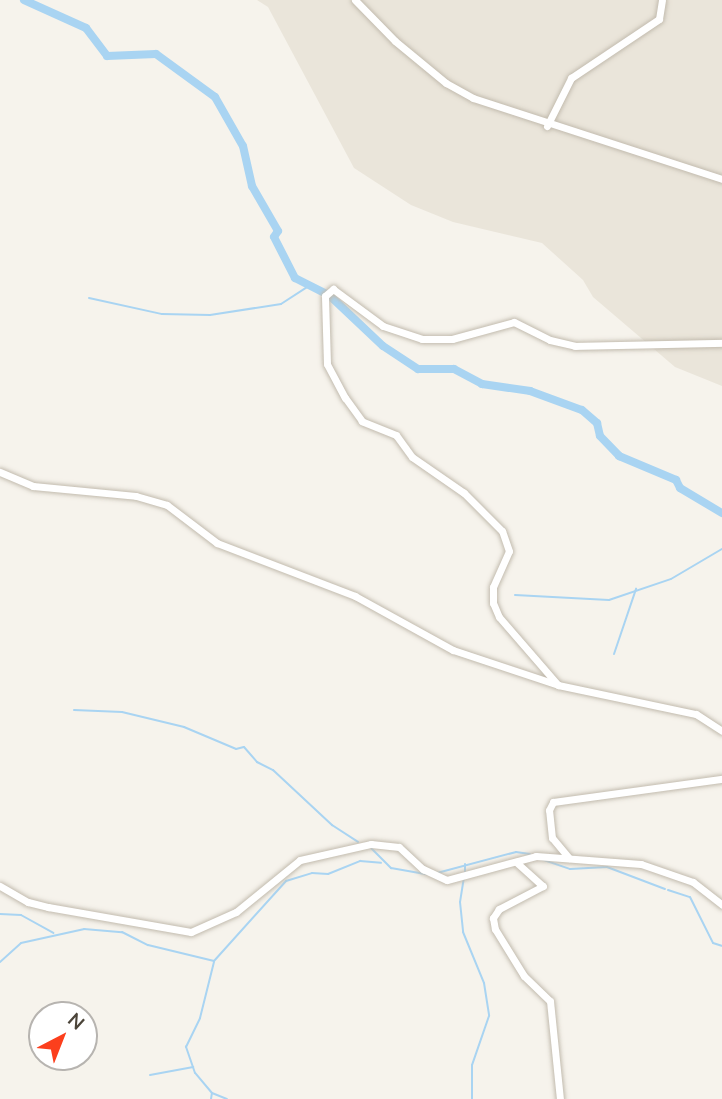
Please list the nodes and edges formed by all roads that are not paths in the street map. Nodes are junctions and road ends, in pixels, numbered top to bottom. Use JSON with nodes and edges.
{"nodes":[{"id":1,"x":355,"y":0,"type":"edge"},
{"id":2,"x":662,"y":0,"type":"edge"},
{"id":3,"x":547,"y":126,"type":"junction"},
{"id":4,"x":722,"y":179,"type":"edge"},
{"id":5,"x":722,"y":343,"type":"edge"},
{"id":6,"x":0,"y":472,"type":"edge"},
{"id":7,"x":558,"y":685,"type":"junction"},
{"id":8,"x":722,"y":731,"type":"edge"},
{"id":9,"x":722,"y":779,"type":"edge"},
{"id":10,"x":569,"y":858,"type":"junction"},
{"id":11,"x":516,"y":862,"type":"junction"},
{"id":12,"x":0,"y":886,"type":"edge"},
{"id":13,"x":722,"y":905,"type":"edge"},
{"id":14,"x":560,"y":1099,"type":"edge"}],
"edges":[{"from":1,"to":3,"type":"street"},
{"from":2,"to":3,"type":"street"},
{"from":3,"to":4,"type":"street"},
{"from":5,"to":7,"type":"street"},
{"from":6,"to":7,"type":"street"},
{"from":7,"to":8,"type":"street"},
{"from":9,"to":10,"type":"street"},
{"from":10,"to":11,"type":"street"},
{"from":10,"to":13,"type":"street"},
{"from":11,"to":12,"type":"street"},
{"from":11,"to":14,"type":"street"}]}
